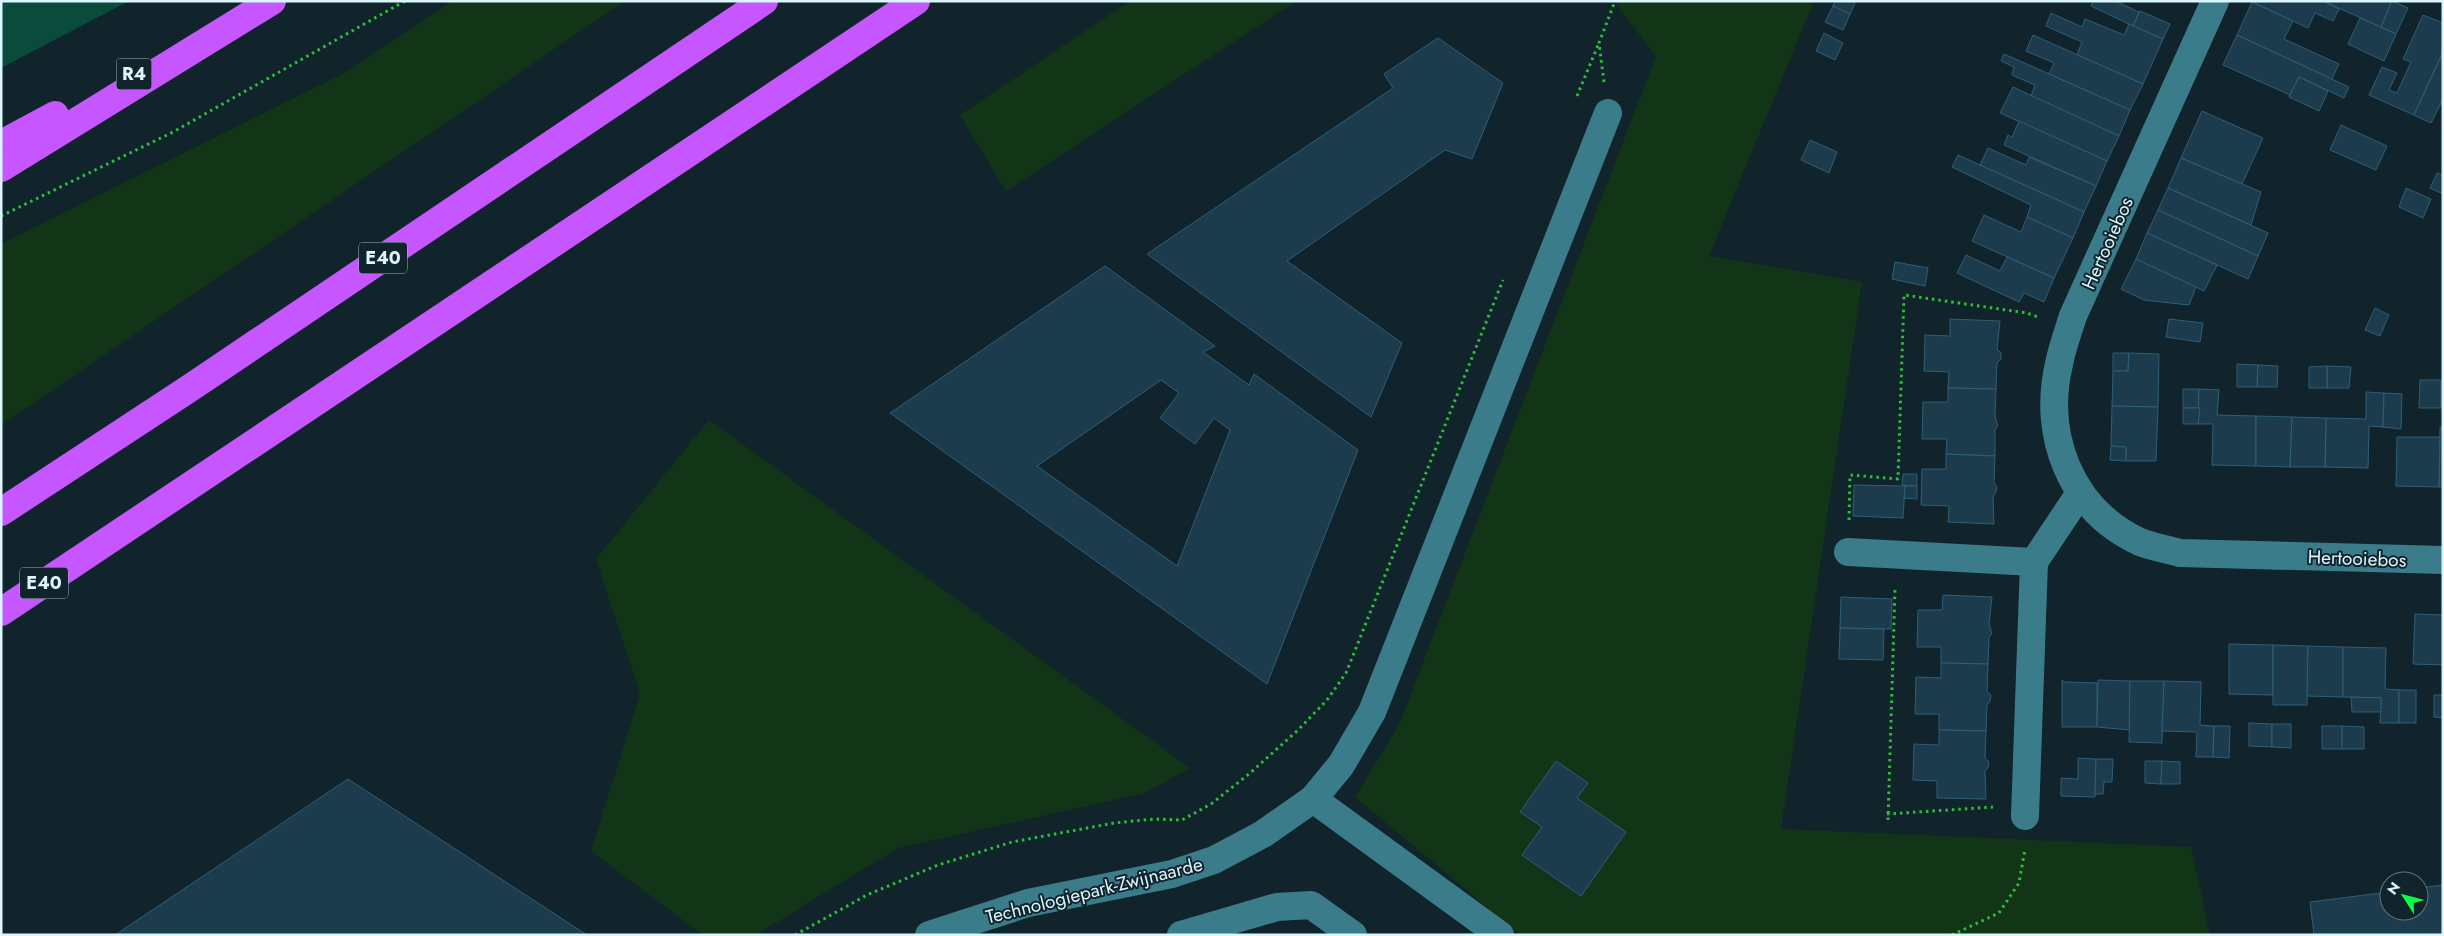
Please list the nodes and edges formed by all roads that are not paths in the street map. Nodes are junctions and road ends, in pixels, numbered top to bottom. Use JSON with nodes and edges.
{"nodes":[{"id":1,"x":266,"y":1,"type":"edge"},
{"id":2,"x":272,"y":1,"type":"edge"},
{"id":3,"x":764,"y":1,"type":"edge"},
{"id":4,"x":916,"y":1,"type":"edge"},
{"id":5,"x":2215,"y":1,"type":"edge"},
{"id":6,"x":1608,"y":113,"type":"road end"},
{"id":7,"x":1,"y":144,"type":"edge"},
{"id":8,"x":1,"y":168,"type":"edge"},
{"id":9,"x":2080,"y":493,"type":"junction"},
{"id":10,"x":1,"y":512,"type":"edge"},
{"id":11,"x":1848,"y":552,"type":"road end"},
{"id":12,"x":2443,"y":560,"type":"edge"},
{"id":13,"x":2034,"y":562,"type":"junction"},
{"id":14,"x":1,"y":612,"type":"edge"},
{"id":15,"x":1313,"y":799,"type":"junction"},
{"id":16,"x":2026,"y":810,"type":"road end"},
{"id":17,"x":929,"y":935,"type":"edge"},
{"id":18,"x":1181,"y":935,"type":"edge"},
{"id":19,"x":1353,"y":935,"type":"edge"},
{"id":20,"x":1500,"y":935,"type":"edge"}],
"edges":[{"from":1,"to":7,"type":"highway","number":"R4"},
{"from":2,"to":8,"type":"highway"},
{"from":3,"to":10,"type":"highway","number":"E40"},
{"from":4,"to":14,"type":"highway","number":"E40"},
{"from":5,"to":9,"type":"street","name":"Hertooiebos"},
{"from":6,"to":15,"type":"street","name":"Technologiepark-Zwijnaarde"},
{"from":9,"to":12,"type":"street","name":"Hertooiebos"},
{"from":9,"to":13,"type":"street"},
{"from":11,"to":13,"type":"street"},
{"from":13,"to":16,"type":"street"},
{"from":15,"to":17,"type":"street","name":"Technologiepark-Zwijnaarde"},
{"from":15,"to":20,"type":"street"},
{"from":18,"to":19,"type":"street"}]}
